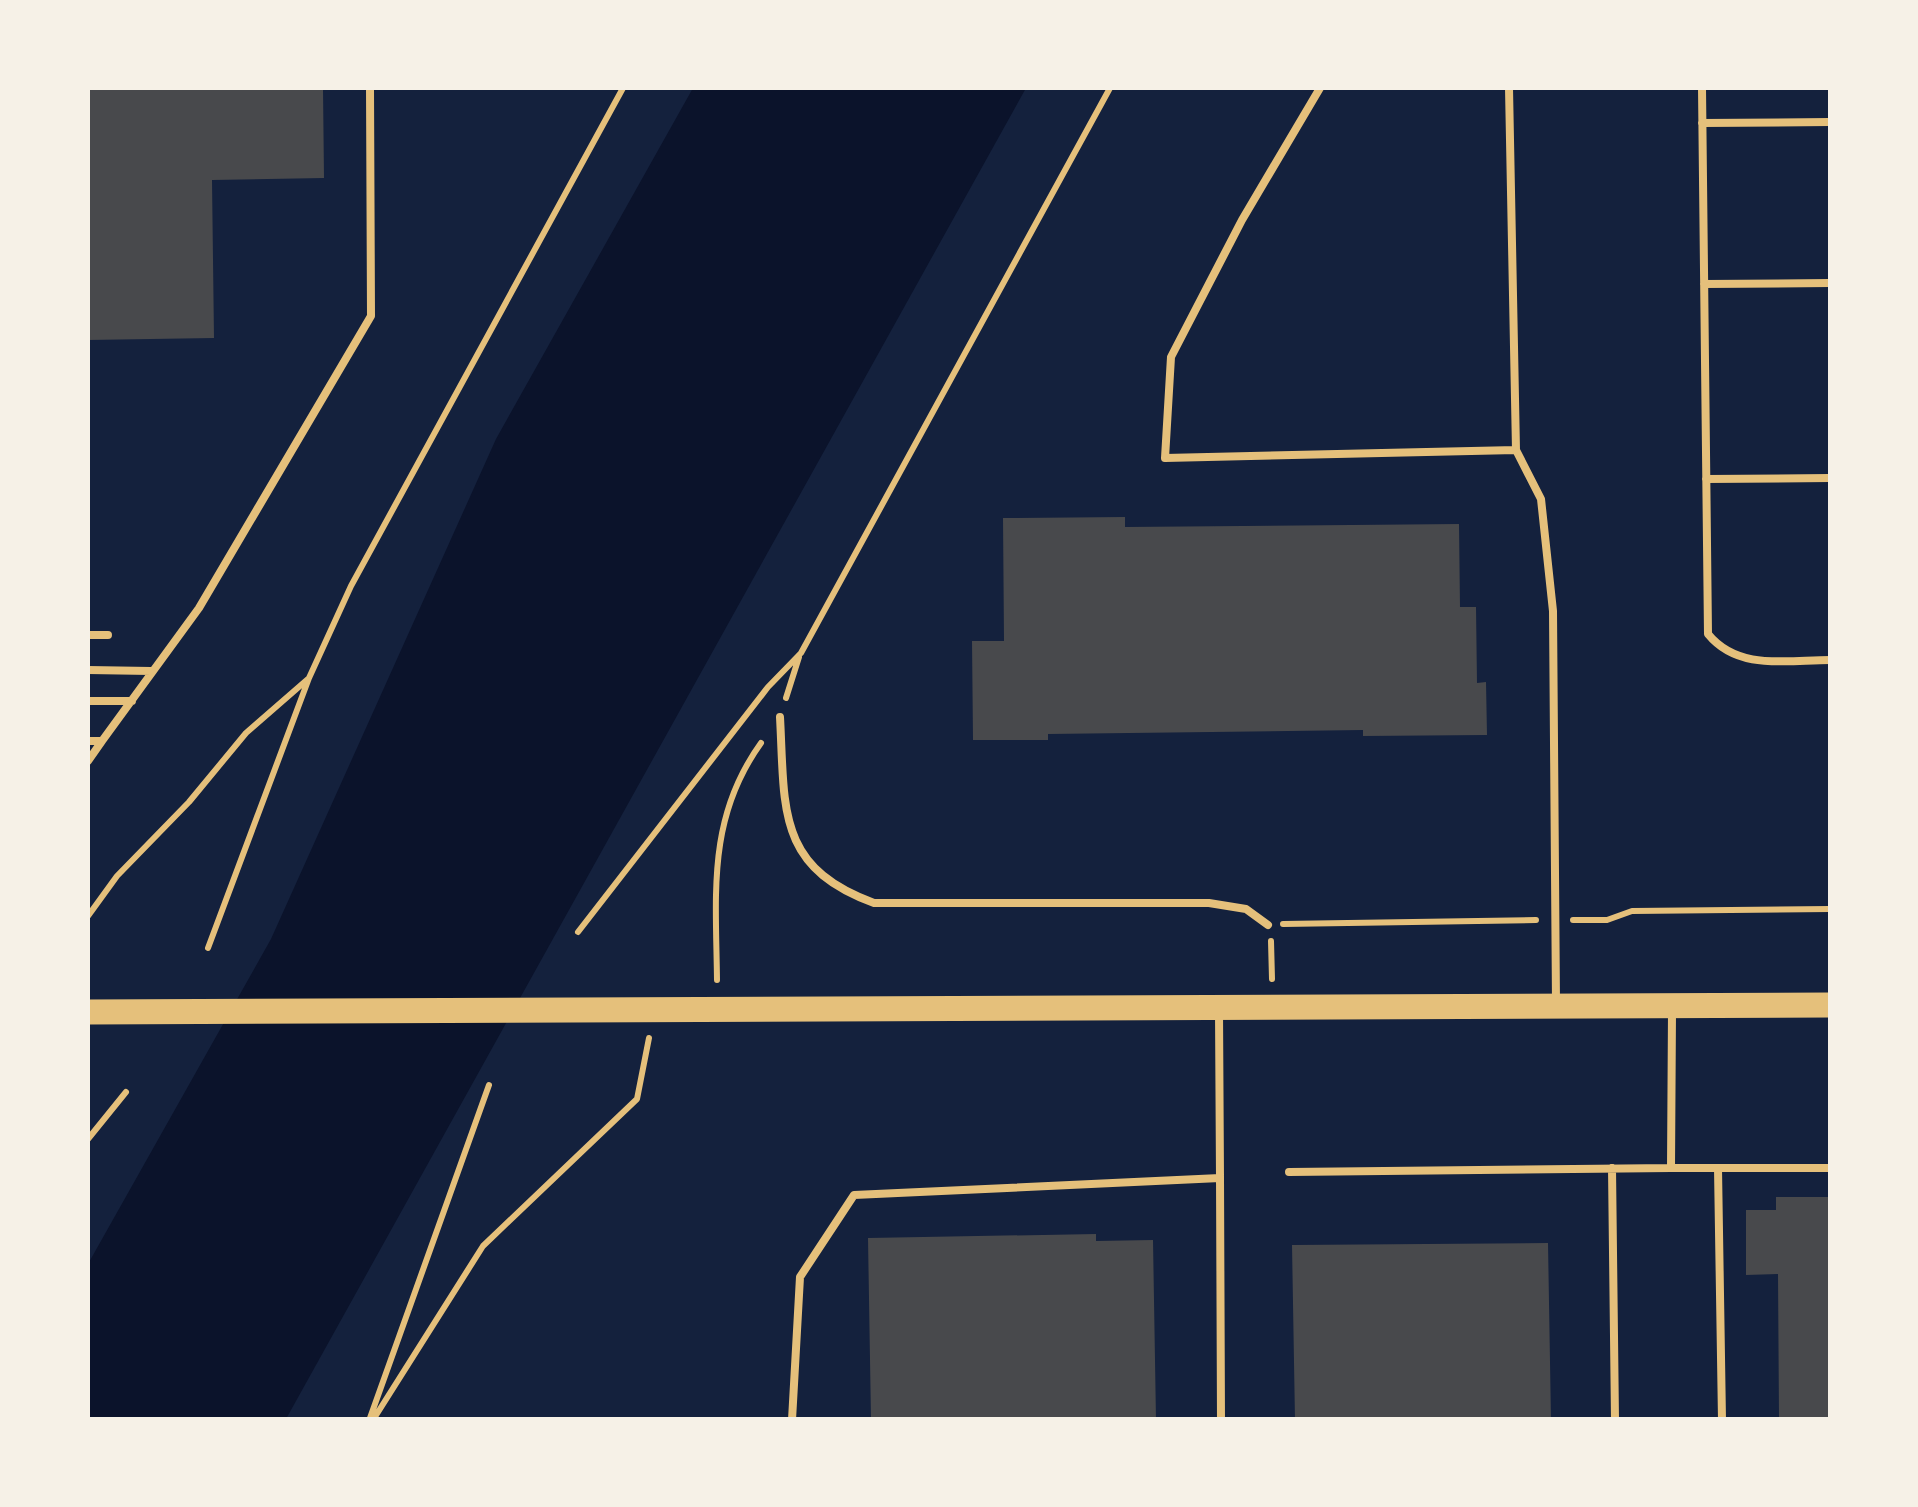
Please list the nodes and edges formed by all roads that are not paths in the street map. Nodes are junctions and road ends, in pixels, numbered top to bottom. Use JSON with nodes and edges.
{"nodes":[{"id":1,"x":370,"y":88,"type":"edge"},
{"id":2,"x":1320,"y":88,"type":"edge"},
{"id":3,"x":1509,"y":88,"type":"edge"},
{"id":4,"x":1702,"y":88,"type":"edge"},
{"id":5,"x":1702,"y":122,"type":"junction"},
{"id":6,"x":1830,"y":122,"type":"edge"},
{"id":7,"x":1830,"y":283,"type":"edge"},
{"id":8,"x":1704,"y":284,"type":"junction"},
{"id":9,"x":1516,"y":450,"type":"junction"},
{"id":10,"x":1830,"y":478,"type":"edge"},
{"id":11,"x":1706,"y":479,"type":"junction"},
{"id":12,"x":88,"y":635,"type":"edge"},
{"id":13,"x":108,"y":635,"type":"dead end"},
{"id":14,"x":1830,"y":660,"type":"edge"},
{"id":15,"x":88,"y":670,"type":"edge"},
{"id":16,"x":151,"y":671,"type":"junction"},
{"id":17,"x":88,"y":701,"type":"edge"},
{"id":18,"x":132,"y":701,"type":"junction"},
{"id":19,"x":780,"y":716,"type":"road end"},
{"id":20,"x":88,"y":742,"type":"edge"},
{"id":21,"x":102,"y":742,"type":"junction"},
{"id":22,"x":88,"y":760,"type":"edge"},
{"id":23,"x":1268,"y":925,"type":"road end"},
{"id":24,"x":1830,"y":1006,"type":"edge"},
{"id":25,"x":1556,"y":1008,"type":"junction"},
{"id":26,"x":1672,"y":1008,"type":"junction"},
{"id":27,"x":1219,"y":1011,"type":"junction"},
{"id":28,"x":88,"y":1012,"type":"edge"},
{"id":29,"x":1612,"y":1168,"type":"junction"},
{"id":30,"x":1670,"y":1168,"type":"junction"},
{"id":31,"x":1718,"y":1168,"type":"junction"},
{"id":32,"x":1830,"y":1168,"type":"edge"},
{"id":33,"x":1289,"y":1172,"type":"dead end"},
{"id":34,"x":1220,"y":1178,"type":"junction"},
{"id":35,"x":792,"y":1420,"type":"edge"},
{"id":36,"x":1221,"y":1420,"type":"edge"},
{"id":37,"x":1615,"y":1420,"type":"edge"},
{"id":38,"x":1722,"y":1420,"type":"edge"}],
"edges":[{"from":1,"to":16,"type":"lane"},
{"from":2,"to":9,"type":"lane"},
{"from":3,"to":9,"type":"lane"},
{"from":4,"to":5,"type":"lane"},
{"from":5,"to":6,"type":"lane"},
{"from":5,"to":8,"type":"lane"},
{"from":7,"to":8,"type":"lane"},
{"from":8,"to":11,"type":"lane"},
{"from":9,"to":25,"type":"lane"},
{"from":10,"to":11,"type":"lane"},
{"from":11,"to":14,"type":"lane"},
{"from":12,"to":13,"type":"lane"},
{"from":15,"to":16,"type":"lane"},
{"from":16,"to":18,"type":"lane"},
{"from":17,"to":18,"type":"lane"},
{"from":18,"to":21,"type":"lane"},
{"from":19,"to":23,"type":"lane"},
{"from":20,"to":21,"type":"lane"},
{"from":21,"to":22,"type":"lane"},
{"from":24,"to":26,"type":"main road"},
{"from":25,"to":26,"type":"main road"},
{"from":25,"to":27,"type":"main road"},
{"from":26,"to":30,"type":"lane"},
{"from":27,"to":28,"type":"main road"},
{"from":27,"to":34,"type":"lane"},
{"from":29,"to":30,"type":"lane"},
{"from":29,"to":33,"type":"lane"},
{"from":29,"to":37,"type":"lane"},
{"from":30,"to":31,"type":"lane"},
{"from":31,"to":32,"type":"lane"},
{"from":31,"to":38,"type":"lane"},
{"from":34,"to":35,"type":"lane"},
{"from":34,"to":36,"type":"lane"}]}
